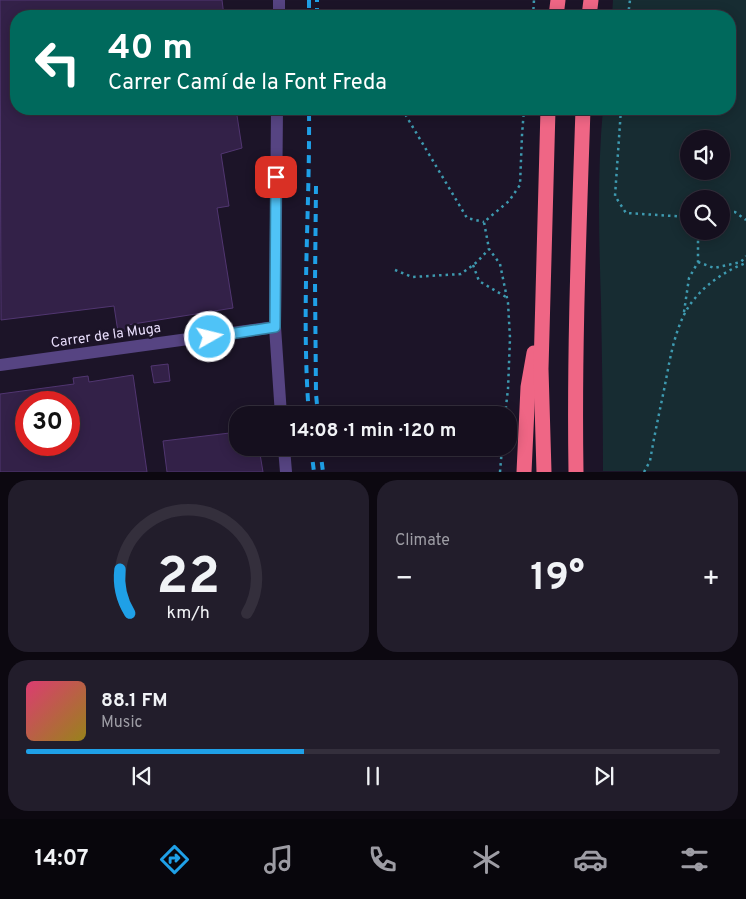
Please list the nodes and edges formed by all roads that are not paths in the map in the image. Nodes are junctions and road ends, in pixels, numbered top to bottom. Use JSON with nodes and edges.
{"nodes":[{"id":1,"x":277,"y":115,"type":"edge"},
{"id":2,"x":548,"y":115,"type":"edge"},
{"id":3,"x":583,"y":115,"type":"edge"},
{"id":4,"x":542,"y":304,"type":"junction"},
{"id":5,"x":275,"y":327,"type":"junction"},
{"id":6,"x":0,"y":365,"type":"edge"},
{"id":7,"x":280,"y":406,"type":"edge"},
{"id":8,"x":285,"y":456,"type":"edge"},
{"id":9,"x":286,"y":472,"type":"edge"},
{"id":10,"x":524,"y":472,"type":"edge"},
{"id":11,"x":544,"y":472,"type":"edge"},
{"id":12,"x":576,"y":472,"type":"edge"}],
"edges":[{"from":1,"to":5,"type":"street"},
{"from":2,"to":4,"type":"highway"},
{"from":3,"to":12,"type":"highway"},
{"from":4,"to":10,"type":"highway"},
{"from":4,"to":11,"type":"highway"},
{"from":5,"to":6,"type":"street","name":"Carrer de la Muga"},
{"from":5,"to":7,"type":"street"},
{"from":8,"to":9,"type":"street"}]}
